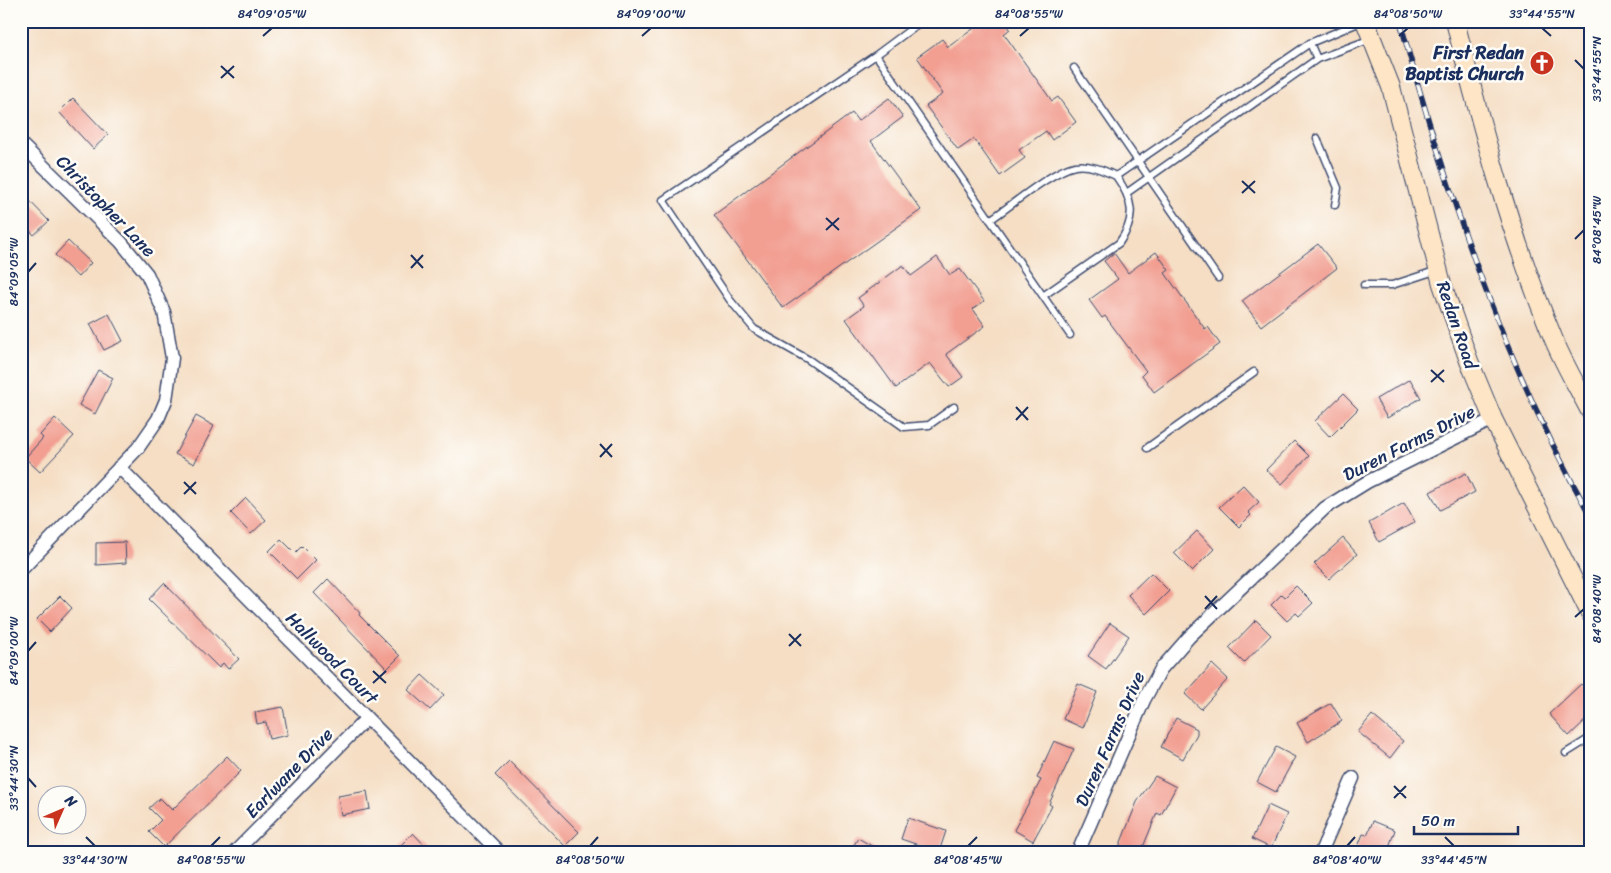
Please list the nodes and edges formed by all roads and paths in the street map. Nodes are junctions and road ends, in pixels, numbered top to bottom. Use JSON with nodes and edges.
{"nodes":[{"id":1,"x":922,"y":21,"type":"edge"},
{"id":2,"x":1364,"y":21,"type":"edge"},
{"id":3,"x":1455,"y":21,"type":"edge"},
{"id":4,"x":1372,"y":39,"type":"junction"},
{"id":5,"x":1310,"y":43,"type":"junction"},
{"id":6,"x":876,"y":55,"type":"junction"},
{"id":7,"x":1317,"y":58,"type":"junction"},
{"id":8,"x":1074,"y":68,"type":"dead end"},
{"id":9,"x":1317,"y":138,"type":"dead end"},
{"id":10,"x":21,"y":144,"type":"edge"},
{"id":11,"x":1138,"y":161,"type":"junction"},
{"id":12,"x":1116,"y":176,"type":"junction"},
{"id":13,"x":1149,"y":178,"type":"junction"},
{"id":14,"x":1128,"y":192,"type":"junction"},
{"id":15,"x":1335,"y":205,"type":"dead end"},
{"id":16,"x":990,"y":220,"type":"junction"},
{"id":17,"x":1438,"y":270,"type":"junction"},
{"id":18,"x":1218,"y":278,"type":"dead end"},
{"id":19,"x":1364,"y":285,"type":"dead end"},
{"id":20,"x":1043,"y":296,"type":"junction"},
{"id":21,"x":1070,"y":335,"type":"dead end"},
{"id":22,"x":1254,"y":372,"type":"dead end"},
{"id":23,"x":954,"y":408,"type":"dead end"},
{"id":24,"x":1590,"y":411,"type":"edge"},
{"id":25,"x":1493,"y":419,"type":"junction"},
{"id":26,"x":1147,"y":448,"type":"dead end"},
{"id":27,"x":119,"y":467,"type":"junction"},
{"id":28,"x":21,"y":570,"type":"edge"},
{"id":29,"x":1590,"y":613,"type":"edge"},
{"id":30,"x":367,"y":718,"type":"junction"},
{"id":31,"x":1590,"y":738,"type":"edge"},
{"id":32,"x":1566,"y":753,"type":"dead end"},
{"id":33,"x":1353,"y":778,"type":"dead end"},
{"id":34,"x":235,"y":852,"type":"edge"},
{"id":35,"x":499,"y":852,"type":"edge"},
{"id":36,"x":1078,"y":852,"type":"edge"},
{"id":37,"x":1321,"y":852,"type":"edge"}],
"edges":[{"from":1,"to":6,"type":"lane"},
{"from":2,"to":4,"type":"main road","name":"Redan Road"},
{"from":2,"to":5,"type":"lane"},
{"from":3,"to":24,"type":"main road"},
{"from":4,"to":7,"type":"lane"},
{"from":4,"to":17,"type":"main road","name":"Redan Road"},
{"from":5,"to":7,"type":"lane"},
{"from":5,"to":11,"type":"lane"},
{"from":6,"to":16,"type":"lane"},
{"from":6,"to":23,"type":"lane"},
{"from":7,"to":13,"type":"lane"},
{"from":8,"to":11,"type":"lane"},
{"from":9,"to":15,"type":"lane"},
{"from":10,"to":27,"type":"street","name":"Christopher Lane"},
{"from":11,"to":12,"type":"lane"},
{"from":11,"to":13,"type":"lane"},
{"from":12,"to":14,"type":"lane"},
{"from":12,"to":16,"type":"lane"},
{"from":13,"to":14,"type":"lane"},
{"from":13,"to":18,"type":"lane"},
{"from":14,"to":20,"type":"lane"},
{"from":16,"to":20,"type":"lane"},
{"from":17,"to":19,"type":"lane"},
{"from":17,"to":25,"type":"main road","name":"Redan Road"},
{"from":20,"to":21,"type":"lane"},
{"from":22,"to":26,"type":"lane"},
{"from":25,"to":29,"type":"main road","name":"Redan Road"},
{"from":25,"to":36,"type":"street","name":"Duren Farms Drive"},
{"from":27,"to":28,"type":"street","name":"Christopher Lane"},
{"from":27,"to":30,"type":"street","name":"Hallwood Court"},
{"from":30,"to":34,"type":"street","name":"Earlwane Drive"},
{"from":30,"to":35,"type":"street","name":"Hallwood Court"},
{"from":31,"to":32,"type":"lane"},
{"from":33,"to":37,"type":"street"}]}
